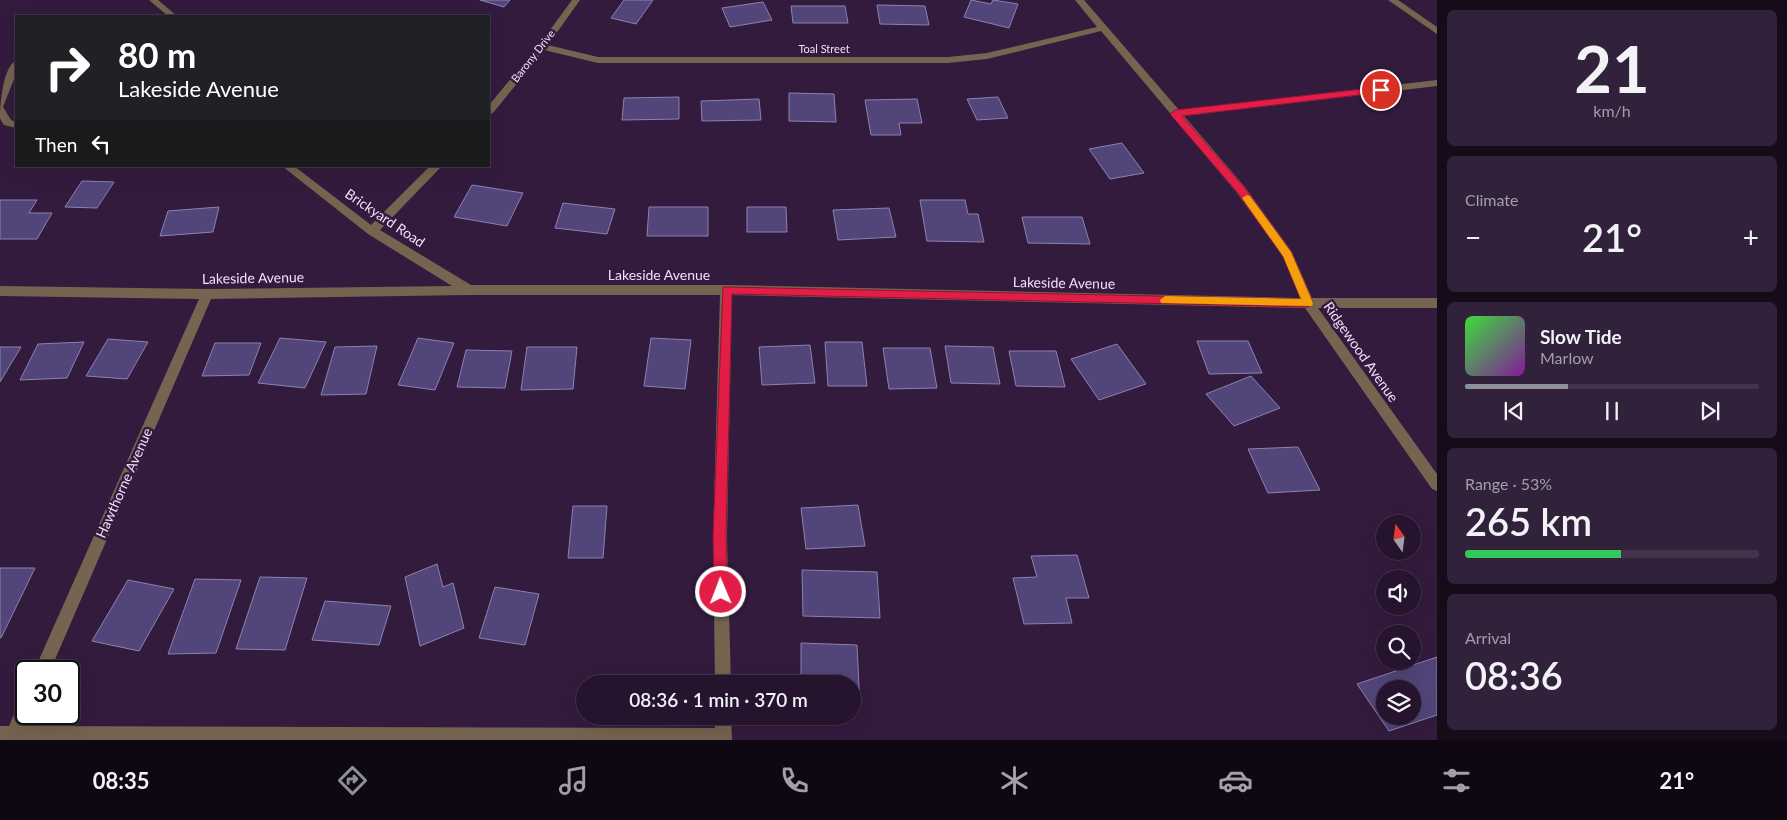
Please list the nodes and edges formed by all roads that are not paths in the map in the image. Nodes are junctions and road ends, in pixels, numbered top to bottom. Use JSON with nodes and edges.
{"nodes":[{"id":1,"x":153,"y":0,"type":"edge"},
{"id":2,"x":576,"y":0,"type":"edge"},
{"id":3,"x":1079,"y":0,"type":"edge"},
{"id":4,"x":1392,"y":0,"type":"edge"},
{"id":5,"x":172,"y":15,"type":"edge"},
{"id":6,"x":1103,"y":28,"type":"junction"},
{"id":7,"x":1437,"y":31,"type":"edge"},
{"id":8,"x":542,"y":47,"type":"junction"},
{"id":9,"x":15,"y":66,"type":"edge"},
{"id":10,"x":1437,"y":83,"type":"edge"},
{"id":11,"x":0,"y":105,"type":"edge"},
{"id":12,"x":0,"y":110,"type":"edge"},
{"id":13,"x":490,"y":110,"type":"edge"},
{"id":14,"x":1175,"y":114,"type":"junction"},
{"id":15,"x":15,"y":125,"type":"edge"},
{"id":16,"x":288,"y":167,"type":"edge"},
{"id":17,"x":437,"y":167,"type":"edge"},
{"id":18,"x":372,"y":231,"type":"junction"},
{"id":19,"x":469,"y":290,"type":"junction"},
{"id":20,"x":726,"y":290,"type":"junction"},
{"id":21,"x":0,"y":291,"type":"edge"},
{"id":22,"x":207,"y":294,"type":"junction"},
{"id":23,"x":1308,"y":303,"type":"junction"},
{"id":24,"x":1437,"y":303,"type":"edge"},
{"id":25,"x":1437,"y":485,"type":"edge"},
{"id":26,"x":47,"y":660,"type":"edge"},
{"id":27,"x":723,"y":675,"type":"edge"},
{"id":28,"x":15,"y":724,"type":"edge"},
{"id":29,"x":723,"y":725,"type":"edge"},
{"id":30,"x":8,"y":736,"type":"edge"},
{"id":31,"x":724,"y":738,"type":"edge"}],
"edges":[{"from":1,"to":5,"type":"street"},
{"from":2,"to":8,"type":"street","name":"Barony Drive"},
{"from":3,"to":6,"type":"street","name":"Ridgewood Avenue"},
{"from":4,"to":7,"type":"street"},
{"from":6,"to":8,"type":"street","name":"Toal Street"},
{"from":6,"to":14,"type":"street","name":"Ridgewood Avenue"},
{"from":8,"to":13,"type":"street","name":"Barony Drive"},
{"from":9,"to":11,"type":"street"},
{"from":10,"to":14,"type":"street"},
{"from":12,"to":15,"type":"street"},
{"from":14,"to":23,"type":"street","name":"Ridgewood Avenue"},
{"from":16,"to":18,"type":"street","name":"Brickyard Road"},
{"from":17,"to":18,"type":"street"},
{"from":18,"to":19,"type":"street","name":"Brickyard Road"},
{"from":19,"to":20,"type":"street","name":"Lakeside Avenue"},
{"from":19,"to":22,"type":"street","name":"Lakeside Avenue"},
{"from":20,"to":23,"type":"street","name":"Lakeside Avenue"},
{"from":20,"to":27,"type":"street"},
{"from":21,"to":22,"type":"street","name":"Lakeside Avenue"},
{"from":22,"to":26,"type":"street","name":"Hawthorne Avenue"},
{"from":23,"to":24,"type":"street","name":"Lakeside Avenue"},
{"from":23,"to":25,"type":"street","name":"Ridgewood Avenue"},
{"from":28,"to":30,"type":"street"},
{"from":29,"to":31,"type":"street"},
{"from":30,"to":31,"type":"street"}]}
